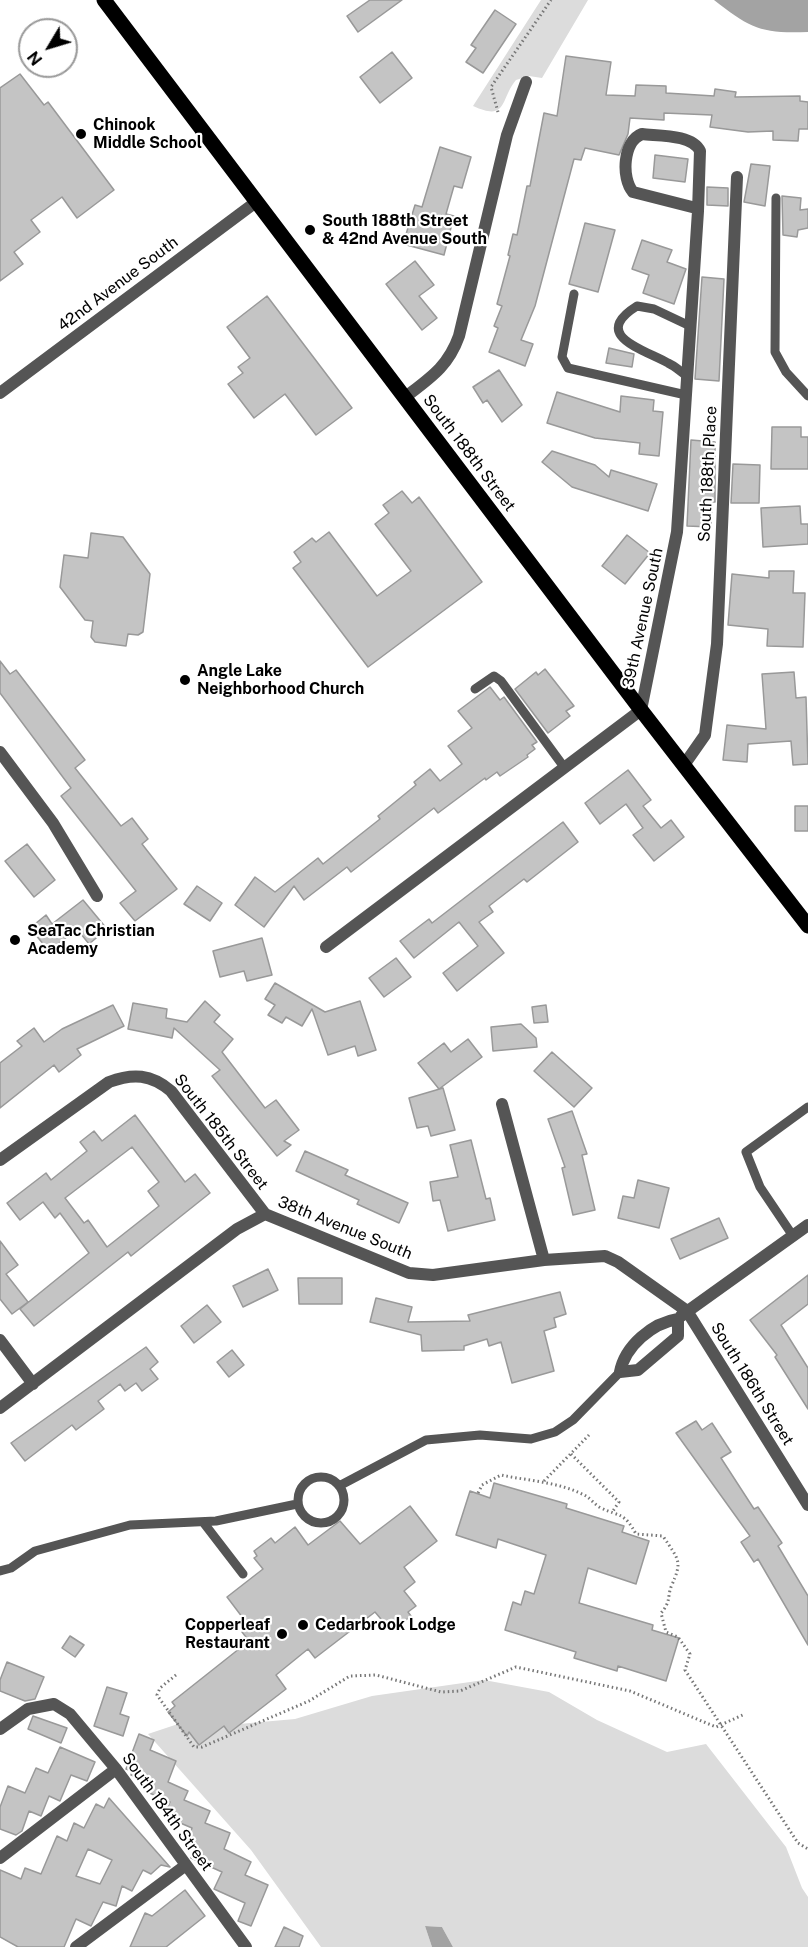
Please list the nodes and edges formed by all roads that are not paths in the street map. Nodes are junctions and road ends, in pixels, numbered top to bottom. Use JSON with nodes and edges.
{"nodes":[{"id":1,"x":104,"y":0,"type":"edge"},
{"id":2,"x":526,"y":82,"type":"dead end"},
{"id":3,"x":737,"y":177,"type":"dead end"},
{"id":4,"x":776,"y":198,"type":"dead end"},
{"id":5,"x":256,"y":202,"type":"junction"},
{"id":6,"x":698,"y":211,"type":"junction"},
{"id":7,"x":574,"y":294,"type":"dead end"},
{"id":8,"x":690,"y":326,"type":"junction"},
{"id":9,"x":687,"y":376,"type":"junction"},
{"id":10,"x":0,"y":393,"type":"edge"},
{"id":11,"x":686,"y":395,"type":"junction"},
{"id":12,"x":808,"y":396,"type":"edge"},
{"id":13,"x":404,"y":398,"type":"junction"},
{"id":14,"x":475,"y":690,"type":"dead end"},
{"id":15,"x":641,"y":710,"type":"junction"},
{"id":16,"x":0,"y":752,"type":"edge"},
{"id":17,"x":684,"y":765,"type":"junction"},
{"id":18,"x":564,"y":767,"type":"junction"},
{"id":19,"x":98,"y":896,"type":"dead end"},
{"id":20,"x":808,"y":926,"type":"edge"},
{"id":21,"x":326,"y":947,"type":"dead end"},
{"id":22,"x":502,"y":1104,"type":"dead end"},
{"id":23,"x":808,"y":1107,"type":"edge"},
{"id":24,"x":0,"y":1160,"type":"edge"},
{"id":25,"x":265,"y":1214,"type":"junction"},
{"id":26,"x":808,"y":1225,"type":"edge"},
{"id":27,"x":793,"y":1236,"type":"junction"},
{"id":28,"x":544,"y":1260,"type":"junction"},
{"id":29,"x":683,"y":1315,"type":"junction"},
{"id":30,"x":0,"y":1340,"type":"edge"},
{"id":31,"x":620,"y":1372,"type":"junction"},
{"id":32,"x":33,"y":1384,"type":"junction"},
{"id":33,"x":0,"y":1408,"type":"edge"},
{"id":34,"x":339,"y":1486,"type":"junction"},
{"id":35,"x":297,"y":1504,"type":"junction"},
{"id":36,"x":808,"y":1504,"type":"edge"},
{"id":37,"x":203,"y":1522,"type":"junction"},
{"id":38,"x":0,"y":1571,"type":"edge"},
{"id":39,"x":243,"y":1574,"type":"dead end"},
{"id":40,"x":0,"y":1729,"type":"edge"},
{"id":41,"x":116,"y":1769,"type":"junction"},
{"id":42,"x":0,"y":1858,"type":"edge"},
{"id":43,"x":186,"y":1865,"type":"junction"},
{"id":44,"x":76,"y":1947,"type":"edge"},
{"id":45,"x":246,"y":1947,"type":"edge"}],
"edges":[{"from":1,"to":5,"type":"main road","name":"South 188th Street"},
{"from":2,"to":13,"type":"street"},
{"from":3,"to":17,"type":"street","name":"South 188th Place"},
{"from":4,"to":12,"type":"lane"},
{"from":5,"to":10,"type":"street","name":"42nd Avenue South"},
{"from":5,"to":13,"type":"main road","name":"South 188th Street"},
{"from":6,"to":6,"type":"street","name":"39th Avenue South"},
{"from":6,"to":8,"type":"street","name":"39th Avenue South"},
{"from":7,"to":11,"type":"lane"},
{"from":8,"to":9,"type":"street","name":"39th Avenue South"},
{"from":8,"to":9,"type":"lane"},
{"from":9,"to":11,"type":"street","name":"39th Avenue South"},
{"from":11,"to":15,"type":"street","name":"39th Avenue South"},
{"from":13,"to":15,"type":"main road","name":"South 188th Street"},
{"from":14,"to":18,"type":"lane"},
{"from":15,"to":17,"type":"main road","name":"South 188th Street"},
{"from":15,"to":18,"type":"street","name":"39th Avenue South"},
{"from":16,"to":19,"type":"street"},
{"from":17,"to":20,"type":"main road","name":"South 188th Street"},
{"from":18,"to":21,"type":"street","name":"39th Avenue South"},
{"from":22,"to":28,"type":"street"},
{"from":23,"to":27,"type":"lane"},
{"from":24,"to":25,"type":"street","name":"South 185th Street"},
{"from":25,"to":28,"type":"street","name":"38th Avenue South"},
{"from":25,"to":32,"type":"street","name":"38th Avenue South"},
{"from":26,"to":27,"type":"street"},
{"from":27,"to":29,"type":"street"},
{"from":28,"to":29,"type":"street","name":"38th Avenue South"},
{"from":29,"to":31,"type":"street"},
{"from":29,"to":31,"type":"street"},
{"from":29,"to":36,"type":"street","name":"South 186th Street"},
{"from":30,"to":32,"type":"street"},
{"from":31,"to":34,"type":"lane"},
{"from":32,"to":33,"type":"street","name":"38th Avenue South"},
{"from":34,"to":35,"type":"lane"},
{"from":34,"to":35,"type":"lane"},
{"from":35,"to":37,"type":"lane"},
{"from":37,"to":38,"type":"lane"},
{"from":37,"to":39,"type":"lane"},
{"from":40,"to":41,"type":"street","name":"South 184th Street"},
{"from":41,"to":42,"type":"street"},
{"from":41,"to":43,"type":"street","name":"South 184th Street"},
{"from":43,"to":44,"type":"street"},
{"from":43,"to":45,"type":"street","name":"South 184th Street"}]}
